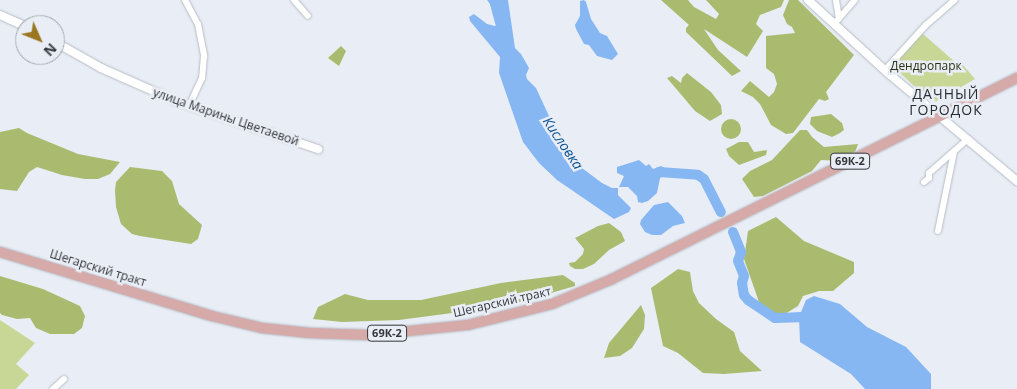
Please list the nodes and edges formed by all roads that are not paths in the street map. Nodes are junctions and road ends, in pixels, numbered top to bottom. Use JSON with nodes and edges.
{"nodes":[{"id":1,"x":185,"y":0,"type":"edge"},
{"id":2,"x":294,"y":0,"type":"edge"},
{"id":3,"x":808,"y":0,"type":"edge"},
{"id":4,"x":836,"y":0,"type":"edge"},
{"id":5,"x":855,"y":0,"type":"edge"},
{"id":6,"x":955,"y":0,"type":"edge"},
{"id":7,"x":0,"y":15,"type":"edge"},
{"id":8,"x":308,"y":16,"type":"dead end"},
{"id":9,"x":15,"y":22,"type":"edge"},
{"id":10,"x":836,"y":22,"type":"junction"},
{"id":11,"x":65,"y":47,"type":"edge"},
{"id":12,"x":885,"y":70,"type":"junction"},
{"id":13,"x":1017,"y":78,"type":"edge"},
{"id":14,"x":189,"y":106,"type":"junction"},
{"id":15,"x":940,"y":117,"type":"junction"},
{"id":16,"x":968,"y":139,"type":"junction"},
{"id":17,"x":318,"y":149,"type":"dead end"},
{"id":18,"x":954,"y":152,"type":"junction"},
{"id":19,"x":1017,"y":181,"type":"edge"},
{"id":20,"x":924,"y":182,"type":"dead end"},
{"id":21,"x":938,"y":231,"type":"dead end"},
{"id":22,"x":0,"y":252,"type":"edge"},
{"id":23,"x":64,"y":379,"type":"dead end"},
{"id":24,"x":54,"y":389,"type":"edge"}],
"edges":[{"from":1,"to":14,"type":"street"},
{"from":2,"to":8,"type":"street"},
{"from":3,"to":10,"type":"street"},
{"from":4,"to":10,"type":"street"},
{"from":5,"to":10,"type":"street"},
{"from":6,"to":12,"type":"street"},
{"from":7,"to":9,"type":"street"},
{"from":10,"to":12,"type":"street"},
{"from":11,"to":14,"type":"street","name":"улица Марины Цветаевой"},
{"from":12,"to":15,"type":"street"},
{"from":13,"to":15,"type":"main road","number":"69К-2"},
{"from":14,"to":17,"type":"street","name":"улица Марины Цветаевой"},
{"from":15,"to":16,"type":"street"},
{"from":15,"to":22,"type":"main road","name":"Шегарский тракт","number":"69К-2"},
{"from":16,"to":18,"type":"street"},
{"from":16,"to":19,"type":"street"},
{"from":18,"to":20,"type":"street"},
{"from":18,"to":21,"type":"street"},
{"from":23,"to":24,"type":"street"}]}
